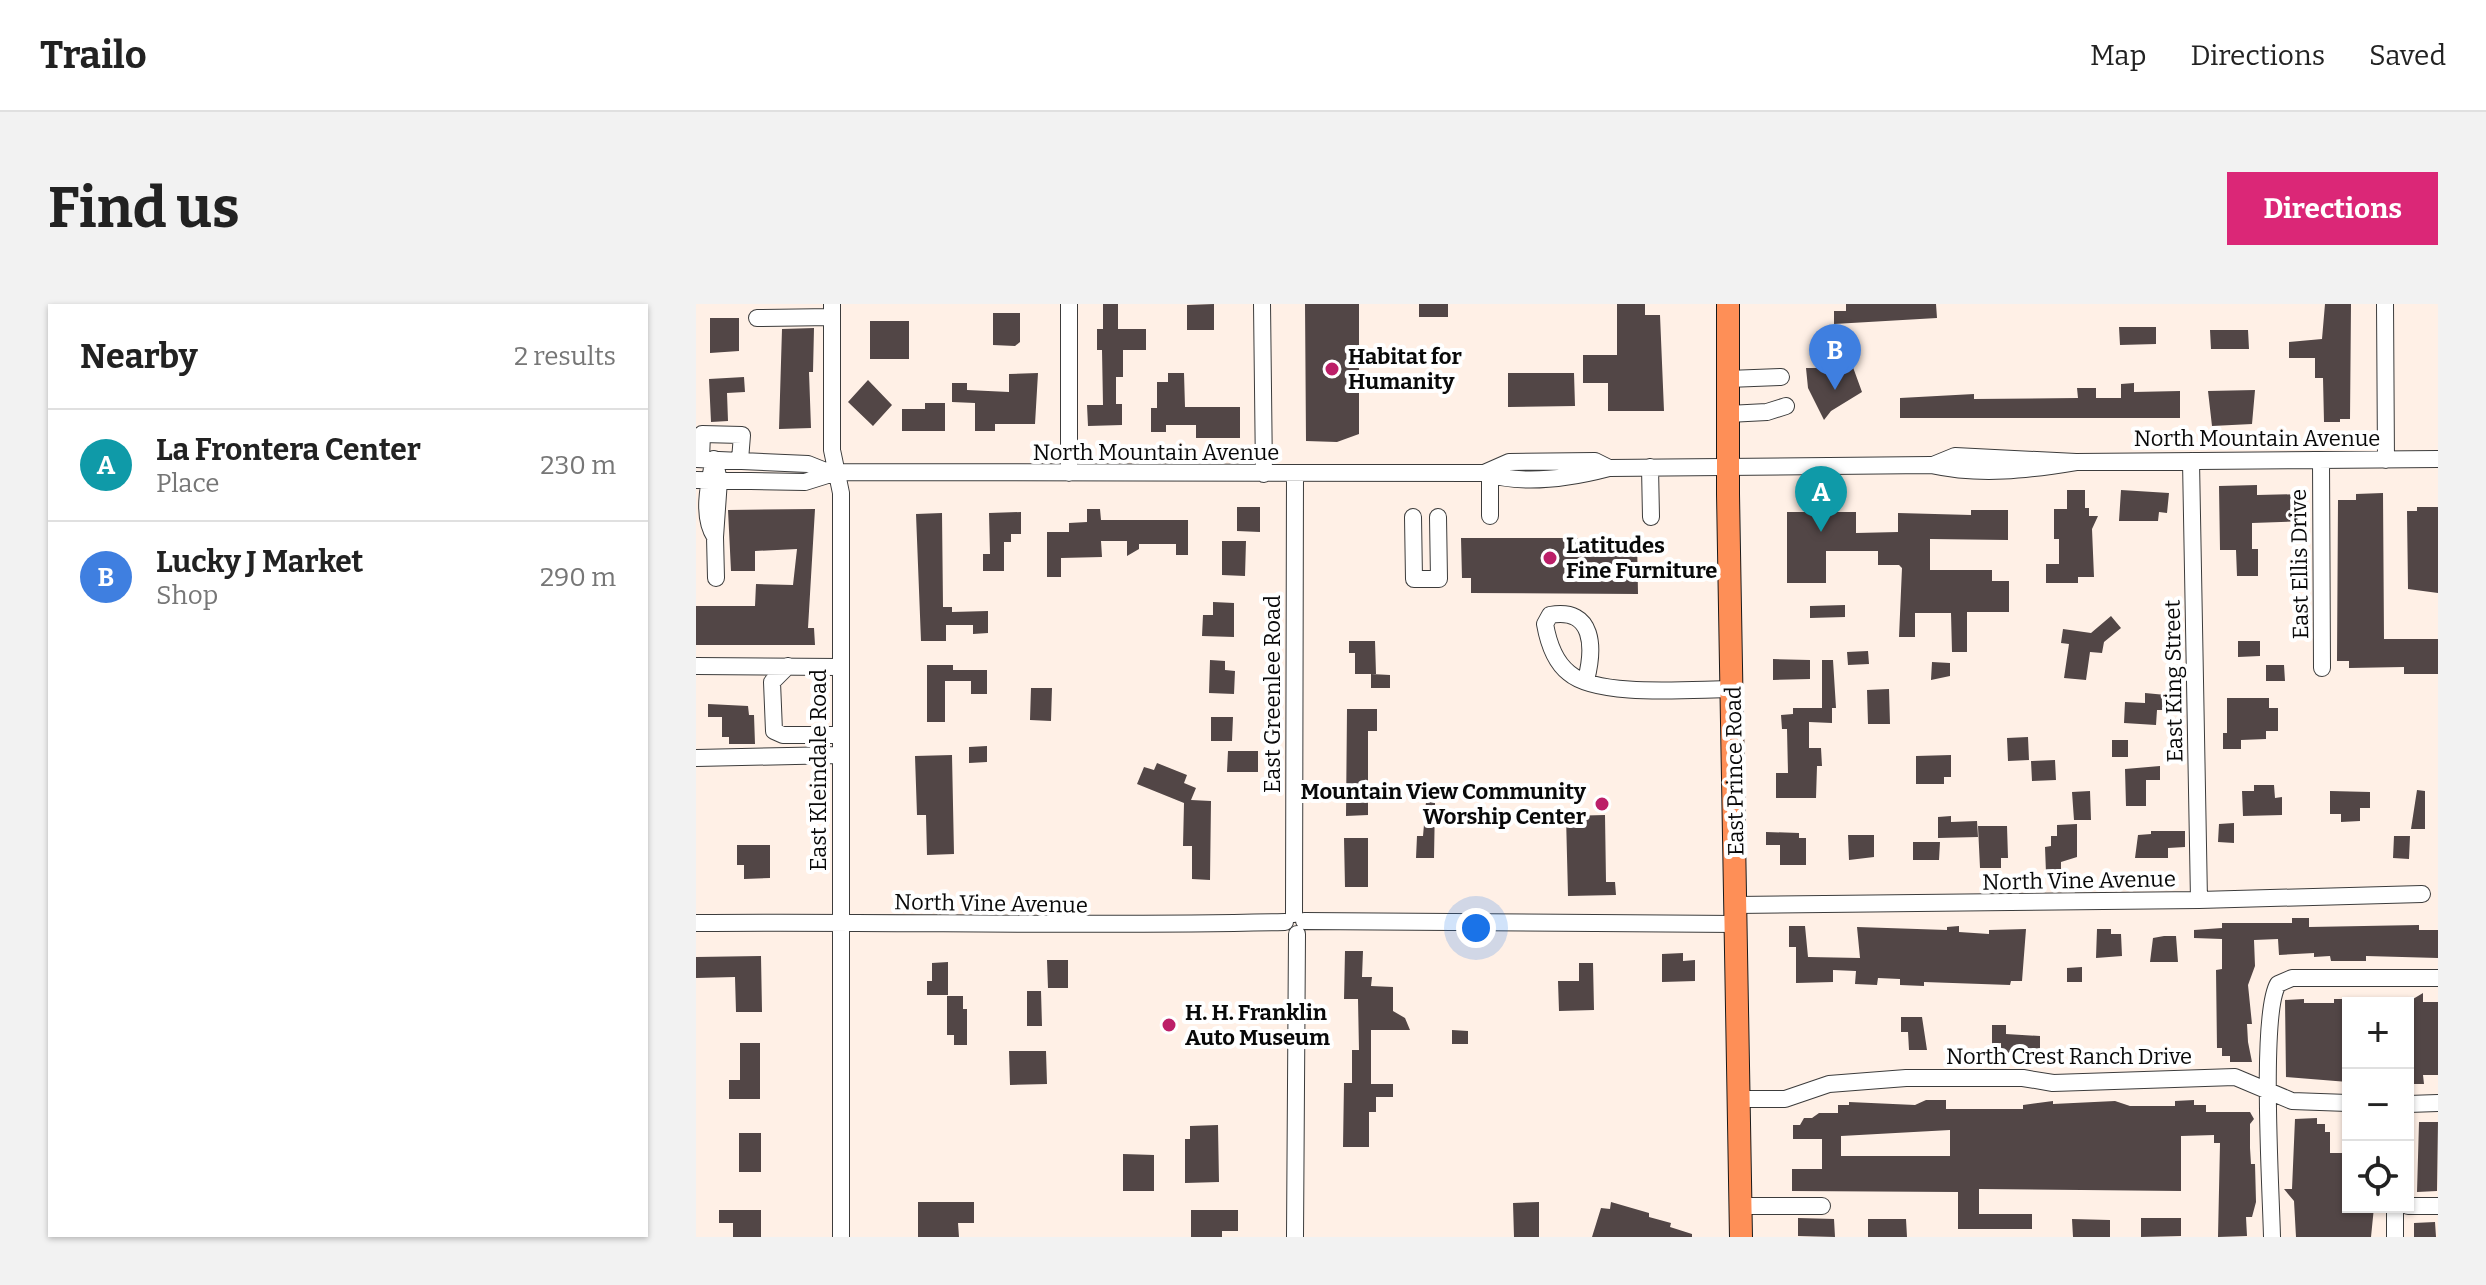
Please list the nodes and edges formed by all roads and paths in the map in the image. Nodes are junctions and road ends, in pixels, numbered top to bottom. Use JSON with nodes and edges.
{"nodes":[{"id":1,"x":1069,"y":304,"type":"edge"},
{"id":2,"x":1262,"y":304,"type":"edge"},
{"id":3,"x":1728,"y":304,"type":"edge"},
{"id":4,"x":2385,"y":304,"type":"edge"},
{"id":5,"x":832,"y":310,"type":"edge"},
{"id":6,"x":757,"y":318,"type":"dead end"},
{"id":7,"x":1781,"y":377,"type":"dead end"},
{"id":8,"x":1728,"y":379,"type":"junction"},
{"id":9,"x":1786,"y":406,"type":"dead end"},
{"id":10,"x":1728,"y":414,"type":"junction"},
{"id":11,"x":699,"y":434,"type":"edge"},
{"id":12,"x":704,"y":459,"type":"edge"},
{"id":13,"x":2438,"y":459,"type":"edge"},
{"id":14,"x":740,"y":460,"type":"junction"},
{"id":15,"x":2321,"y":460,"type":"junction"},
{"id":16,"x":2386,"y":460,"type":"junction"},
{"id":17,"x":2191,"y":461,"type":"junction"},
{"id":18,"x":1650,"y":467,"type":"junction"},
{"id":19,"x":1728,"y":467,"type":"junction"},
{"id":20,"x":833,"y":472,"type":"junction"},
{"id":21,"x":1069,"y":473,"type":"junction"},
{"id":22,"x":1264,"y":474,"type":"junction"},
{"id":23,"x":1295,"y":474,"type":"junction"},
{"id":24,"x":1487,"y":474,"type":"junction"},
{"id":25,"x":708,"y":480,"type":"edge"},
{"id":26,"x":1490,"y":516,"type":"dead end"},
{"id":27,"x":1413,"y":517,"type":"dead end"},
{"id":28,"x":1438,"y":517,"type":"dead end"},
{"id":29,"x":1651,"y":517,"type":"dead end"},
{"id":30,"x":716,"y":578,"type":"dead end"},
{"id":31,"x":696,"y":666,"type":"edge"},
{"id":32,"x":788,"y":666,"type":"junction"},
{"id":33,"x":840,"y":667,"type":"junction"},
{"id":34,"x":2322,"y":668,"type":"dead end"},
{"id":35,"x":1586,"y":680,"type":"dead end"},
{"id":36,"x":1732,"y":689,"type":"junction"},
{"id":37,"x":840,"y":735,"type":"junction"},
{"id":38,"x":840,"y":755,"type":"junction"},
{"id":39,"x":696,"y":758,"type":"edge"},
{"id":40,"x":2422,"y":894,"type":"dead end"},
{"id":41,"x":2199,"y":900,"type":"junction"},
{"id":42,"x":1737,"y":914,"type":"junction"},
{"id":43,"x":841,"y":921,"type":"junction"},
{"id":44,"x":696,"y":923,"type":"edge"},
{"id":45,"x":1295,"y":923,"type":"junction"},
{"id":46,"x":2438,"y":978,"type":"edge"},
{"id":47,"x":2269,"y":1090,"type":"junction"},
{"id":48,"x":1740,"y":1099,"type":"junction"},
{"id":49,"x":2342,"y":1103,"type":"edge"},
{"id":50,"x":2438,"y":1103,"type":"edge"},
{"id":51,"x":2414,"y":1104,"type":"edge"},
{"id":52,"x":1742,"y":1206,"type":"junction"},
{"id":53,"x":1822,"y":1206,"type":"dead end"},
{"id":54,"x":2414,"y":1206,"type":"edge"},
{"id":55,"x":2438,"y":1206,"type":"edge"},
{"id":56,"x":2395,"y":1213,"type":"edge"},
{"id":57,"x":841,"y":1237,"type":"edge"},
{"id":58,"x":1295,"y":1237,"type":"edge"},
{"id":59,"x":1741,"y":1237,"type":"edge"},
{"id":60,"x":2272,"y":1237,"type":"edge"},
{"id":61,"x":2395,"y":1237,"type":"edge"}],
"edges":[{"from":1,"to":21,"type":"street"},
{"from":2,"to":22,"type":"street"},
{"from":3,"to":8,"type":"main road","name":"East Prince Road"},
{"from":4,"to":16,"type":"street"},
{"from":5,"to":6,"type":"street"},
{"from":5,"to":20,"type":"street","name":"East Kleindale Road"},
{"from":7,"to":8,"type":"street"},
{"from":8,"to":10,"type":"main road","name":"East Prince Road"},
{"from":9,"to":10,"type":"street"},
{"from":10,"to":19,"type":"main road","name":"East Prince Road"},
{"from":11,"to":12,"type":"street"},
{"from":11,"to":14,"type":"street"},
{"from":12,"to":14,"type":"street","name":"North Mountain Avenue"},
{"from":12,"to":25,"type":"street"},
{"from":13,"to":16,"type":"street","name":"North Mountain Avenue"},
{"from":14,"to":20,"type":"street","name":"North Mountain Avenue"},
{"from":15,"to":16,"type":"street","name":"North Mountain Avenue"},
{"from":15,"to":17,"type":"street","name":"North Mountain Avenue"},
{"from":15,"to":34,"type":"street","name":"East Ellis Drive"},
{"from":17,"to":19,"type":"street","name":"North Mountain Avenue"},
{"from":17,"to":41,"type":"street","name":"East King Street"},
{"from":18,"to":19,"type":"street","name":"North Mountain Avenue"},
{"from":18,"to":24,"type":"street","name":"North Mountain Avenue"},
{"from":18,"to":29,"type":"street"},
{"from":19,"to":36,"type":"main road","name":"East Prince Road"},
{"from":20,"to":21,"type":"street","name":"North Mountain Avenue"},
{"from":20,"to":25,"type":"street","name":"North Mountain Avenue"},
{"from":20,"to":33,"type":"street","name":"East Kleindale Road"},
{"from":21,"to":22,"type":"street","name":"North Mountain Avenue"},
{"from":22,"to":23,"type":"street","name":"North Mountain Avenue"},
{"from":23,"to":24,"type":"street","name":"North Mountain Avenue"},
{"from":23,"to":45,"type":"street","name":"East Greenlee Road"},
{"from":24,"to":26,"type":"street"},
{"from":25,"to":30,"type":"street"},
{"from":27,"to":28,"type":"street"},
{"from":31,"to":32,"type":"street"},
{"from":32,"to":33,"type":"street"},
{"from":32,"to":37,"type":"street"},
{"from":33,"to":37,"type":"street","name":"East Kleindale Road"},
{"from":35,"to":36,"type":"street"},
{"from":36,"to":42,"type":"main road","name":"East Prince Road"},
{"from":37,"to":38,"type":"street","name":"East Kleindale Road"},
{"from":38,"to":39,"type":"street"},
{"from":38,"to":43,"type":"street","name":"East Kleindale Road"},
{"from":40,"to":41,"type":"street","name":"North Vine Avenue"},
{"from":41,"to":42,"type":"street","name":"North Vine Avenue"},
{"from":42,"to":45,"type":"street","name":"North Vine Avenue"},
{"from":42,"to":48,"type":"main road","name":"East Prince Road"},
{"from":43,"to":44,"type":"street","name":"North Vine Avenue"},
{"from":43,"to":45,"type":"street","name":"North Vine Avenue"},
{"from":43,"to":57,"type":"street","name":"East Kleindale Road"},
{"from":45,"to":58,"type":"street","name":"East Greenlee Road"},
{"from":46,"to":47,"type":"street"},
{"from":47,"to":48,"type":"street","name":"North Crest Ranch Drive"},
{"from":47,"to":49,"type":"street","name":"North Crest Ranch Drive"},
{"from":47,"to":60,"type":"street"},
{"from":48,"to":52,"type":"main road","name":"East Prince Road"},
{"from":50,"to":51,"type":"street"},
{"from":52,"to":53,"type":"street"},
{"from":52,"to":59,"type":"main road","name":"East Prince Road"},
{"from":54,"to":55,"type":"street"},
{"from":56,"to":61,"type":"street"}]}
